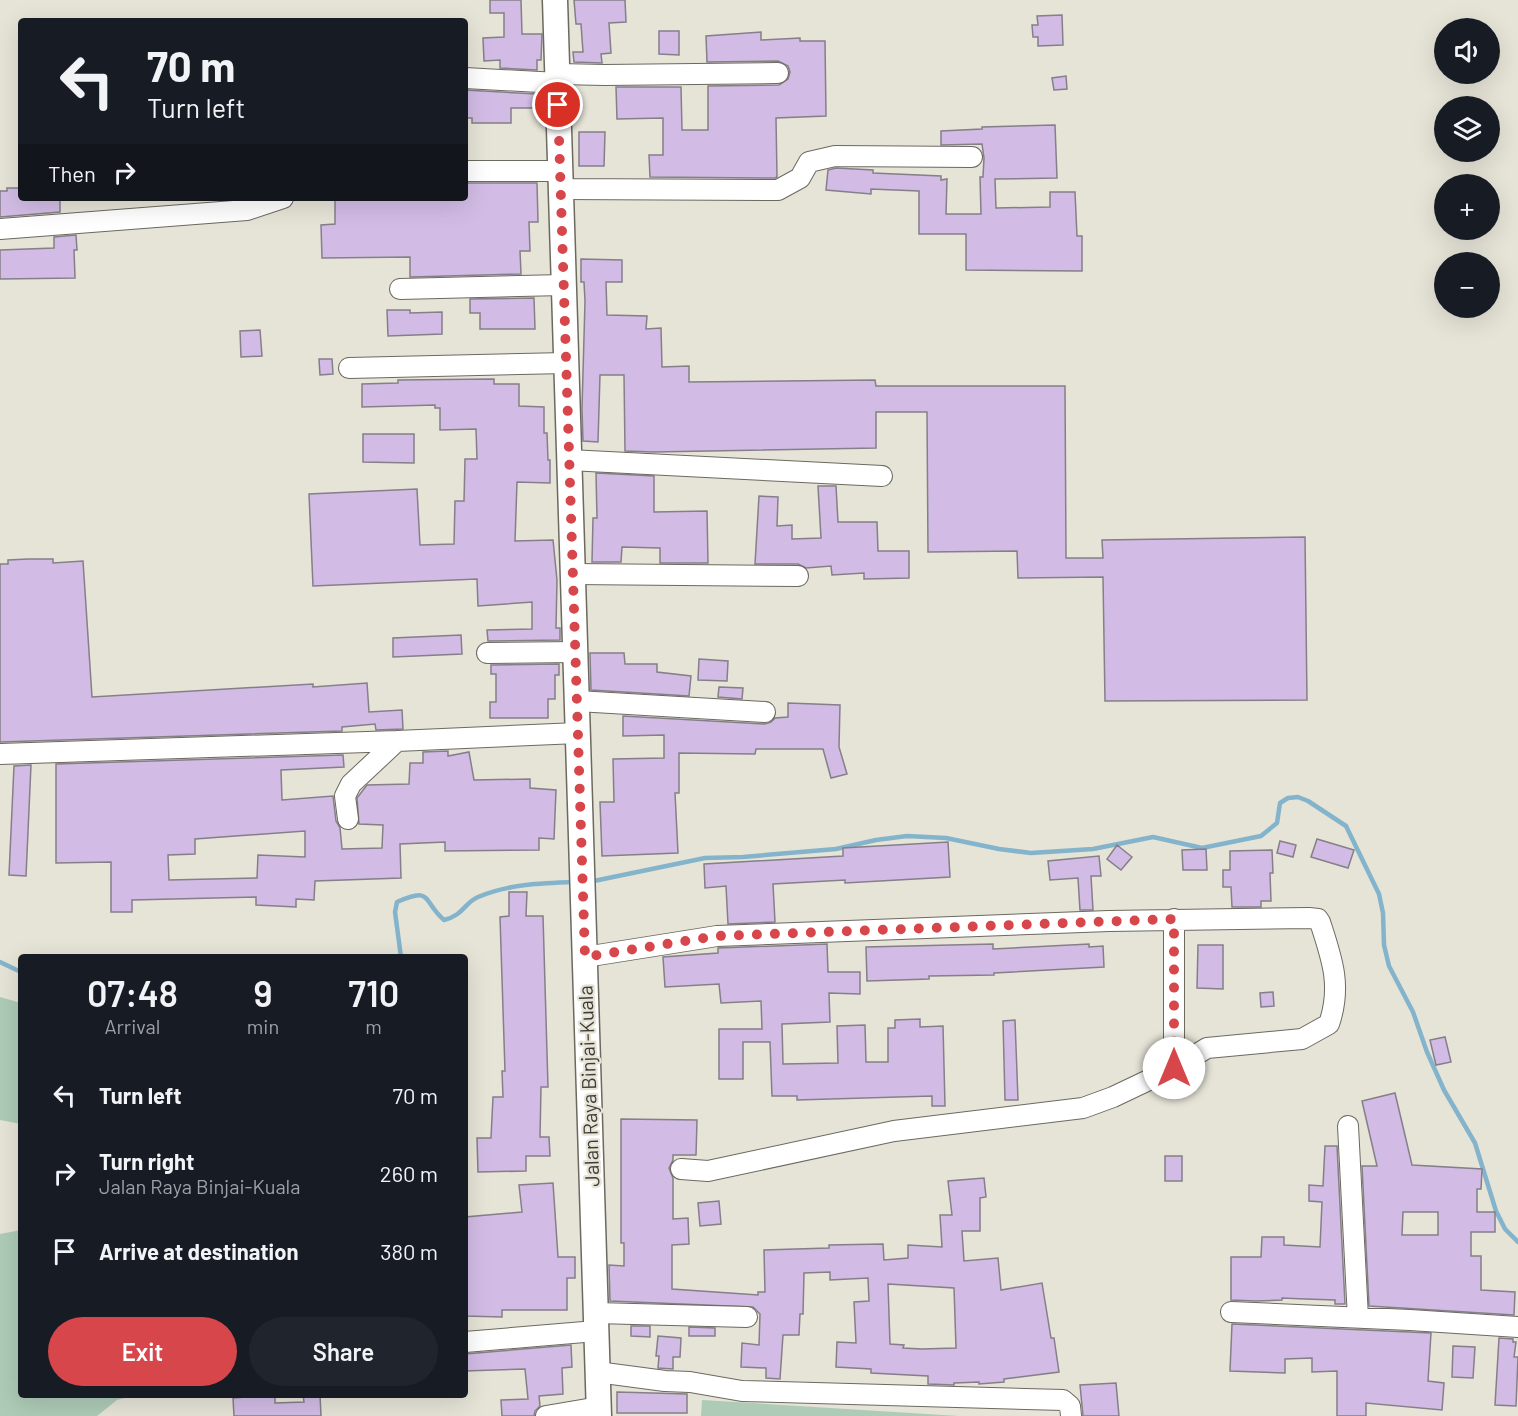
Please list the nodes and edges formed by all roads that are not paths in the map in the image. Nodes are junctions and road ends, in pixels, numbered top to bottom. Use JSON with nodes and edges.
{"nodes":[{"id":1,"x":555,"y":0,"type":"edge"},
{"id":2,"x":778,"y":73,"type":"dead end"},
{"id":3,"x":468,"y":78,"type":"edge"},
{"id":4,"x":558,"y":78,"type":"junction"},
{"id":5,"x":972,"y":157,"type":"dead end"},
{"id":6,"x":468,"y":171,"type":"edge"},
{"id":7,"x":561,"y":180,"type":"junction"},
{"id":8,"x":274,"y":201,"type":"edge"},
{"id":9,"x":0,"y":229,"type":"edge"},
{"id":10,"x":564,"y":285,"type":"junction"},
{"id":11,"x":400,"y":290,"type":"dead end"},
{"id":12,"x":566,"y":363,"type":"junction"},
{"id":13,"x":350,"y":368,"type":"dead end"},
{"id":14,"x":569,"y":460,"type":"junction"},
{"id":15,"x":882,"y":476,"type":"dead end"},
{"id":16,"x":573,"y":574,"type":"junction"},
{"id":17,"x":798,"y":576,"type":"dead end"},
{"id":18,"x":487,"y":652,"type":"dead end"},
{"id":19,"x":575,"y":652,"type":"junction"},
{"id":20,"x":577,"y":701,"type":"junction"},
{"id":21,"x":765,"y":712,"type":"dead end"},
{"id":22,"x":578,"y":733,"type":"junction"},
{"id":23,"x":397,"y":741,"type":"junction"},
{"id":24,"x":0,"y":754,"type":"edge"},
{"id":25,"x":348,"y":819,"type":"dead end"},
{"id":26,"x":1174,"y":919,"type":"junction"},
{"id":27,"x":585,"y":957,"type":"junction"},
{"id":28,"x":1174,"y":1068,"type":"junction"},
{"id":29,"x":1348,"y":1126,"type":"dead end"},
{"id":30,"x":681,"y":1169,"type":"dead end"},
{"id":31,"x":1231,"y":1312,"type":"dead end"},
{"id":32,"x":747,"y":1317,"type":"dead end"},
{"id":33,"x":1358,"y":1318,"type":"junction"},
{"id":34,"x":596,"y":1322,"type":"junction"},
{"id":35,"x":1518,"y":1327,"type":"edge"},
{"id":36,"x":468,"y":1342,"type":"edge"},
{"id":37,"x":597,"y":1372,"type":"junction"},
{"id":38,"x":599,"y":1411,"type":"edge"},
{"id":39,"x":546,"y":1416,"type":"edge"},
{"id":40,"x":1071,"y":1416,"type":"edge"}],
"edges":[{"from":1,"to":4,"type":"main road","name":"Jalan Raya Binjai-Kuala"},
{"from":2,"to":4,"type":"street"},
{"from":3,"to":4,"type":"street"},
{"from":4,"to":7,"type":"main road","name":"Jalan Raya Binjai-Kuala"},
{"from":5,"to":7,"type":"street"},
{"from":6,"to":7,"type":"street"},
{"from":7,"to":10,"type":"main road","name":"Jalan Raya Binjai-Kuala"},
{"from":8,"to":9,"type":"street"},
{"from":10,"to":11,"type":"street"},
{"from":10,"to":12,"type":"main road","name":"Jalan Raya Binjai-Kuala"},
{"from":12,"to":13,"type":"street"},
{"from":12,"to":14,"type":"main road","name":"Jalan Raya Binjai-Kuala"},
{"from":14,"to":15,"type":"street"},
{"from":14,"to":16,"type":"main road","name":"Jalan Raya Binjai-Kuala"},
{"from":16,"to":17,"type":"street"},
{"from":16,"to":19,"type":"main road","name":"Jalan Raya Binjai-Kuala"},
{"from":18,"to":19,"type":"street"},
{"from":19,"to":20,"type":"main road","name":"Jalan Raya Binjai-Kuala"},
{"from":20,"to":21,"type":"street"},
{"from":20,"to":22,"type":"main road","name":"Jalan Raya Binjai-Kuala"},
{"from":22,"to":23,"type":"street"},
{"from":22,"to":27,"type":"main road","name":"Jalan Raya Binjai-Kuala"},
{"from":23,"to":24,"type":"street"},
{"from":23,"to":25,"type":"street"},
{"from":26,"to":27,"type":"street"},
{"from":26,"to":28,"type":"street"},
{"from":26,"to":28,"type":"street"},
{"from":27,"to":34,"type":"main road","name":"Jalan Raya Binjai-Kuala"},
{"from":28,"to":30,"type":"street"},
{"from":29,"to":33,"type":"street"},
{"from":31,"to":33,"type":"street"},
{"from":32,"to":34,"type":"street"},
{"from":33,"to":35,"type":"street"},
{"from":34,"to":36,"type":"street"},
{"from":34,"to":37,"type":"main road","name":"Jalan Raya Binjai-Kuala"},
{"from":37,"to":38,"type":"main road","name":"Jalan Raya Binjai-Kuala"},
{"from":37,"to":40,"type":"street"},
{"from":38,"to":39,"type":"street"}]}
